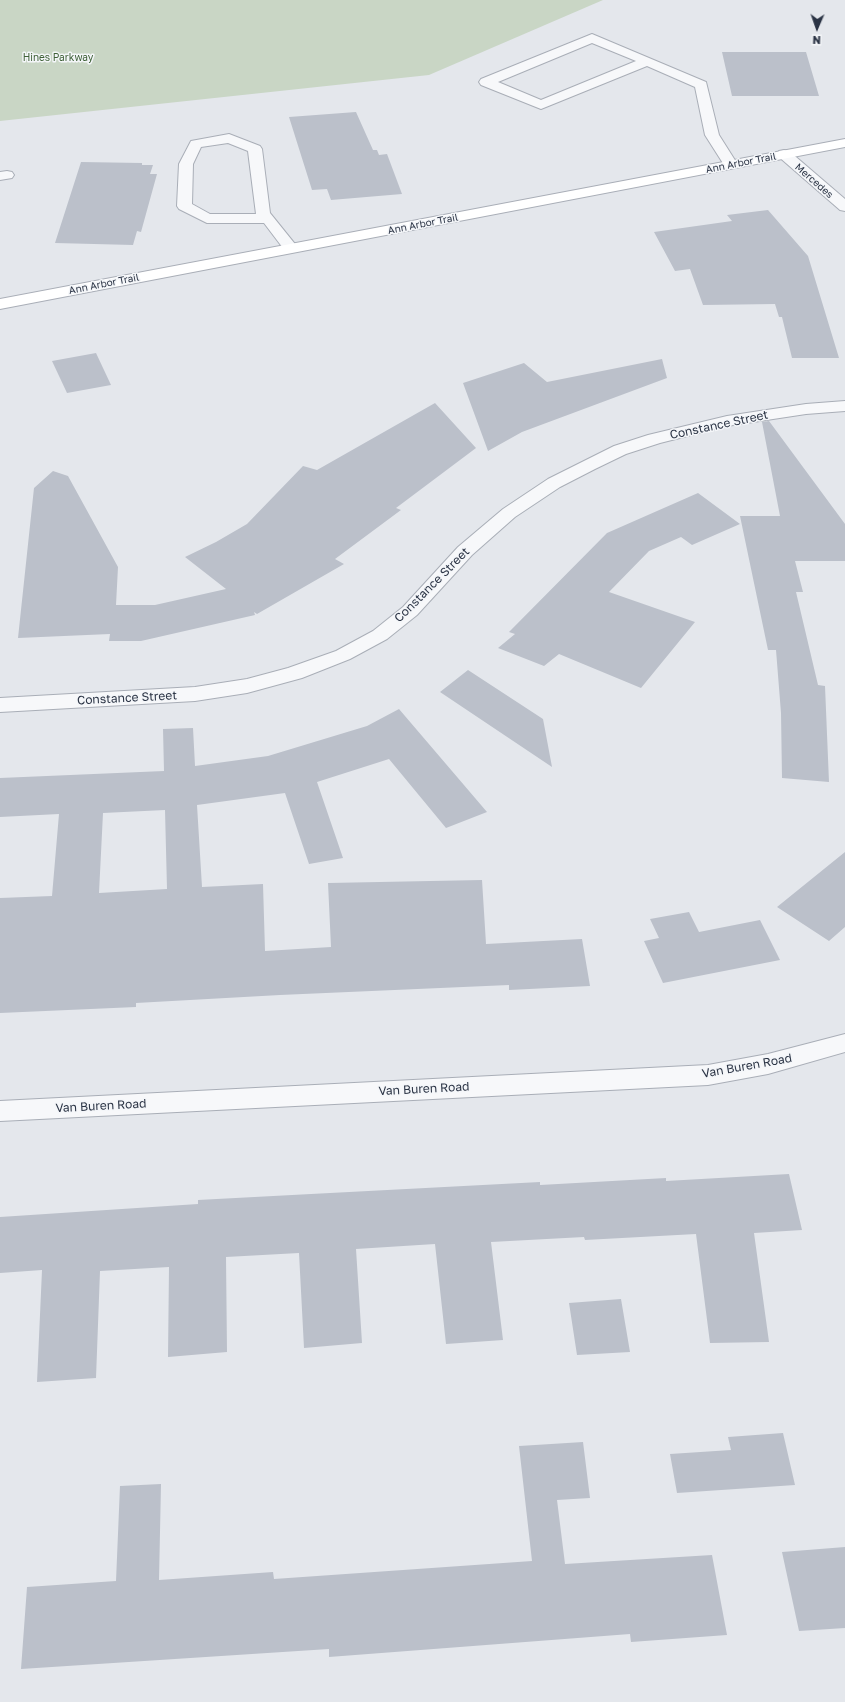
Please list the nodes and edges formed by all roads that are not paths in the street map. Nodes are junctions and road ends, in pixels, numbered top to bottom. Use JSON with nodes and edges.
{"nodes":[{"id":1,"x":647,"y":61,"type":"junction"},
{"id":2,"x":845,"y":142,"type":"edge"},
{"id":3,"x":784,"y":154,"type":"junction"},
{"id":4,"x":731,"y":165,"type":"junction"},
{"id":5,"x":845,"y":207,"type":"edge"},
{"id":6,"x":268,"y":219,"type":"junction"},
{"id":7,"x":291,"y":249,"type":"junction"},
{"id":8,"x":0,"y":304,"type":"edge"},
{"id":9,"x":845,"y":406,"type":"edge"},
{"id":10,"x":0,"y":705,"type":"edge"},
{"id":11,"x":845,"y":1043,"type":"edge"},
{"id":12,"x":0,"y":1111,"type":"edge"}],
"edges":[{"from":1,"to":1,"type":"street"},
{"from":1,"to":4,"type":"street"},
{"from":2,"to":3,"type":"street","name":"Ann Arbor Trail"},
{"from":3,"to":4,"type":"street","name":"Ann Arbor Trail"},
{"from":3,"to":5,"type":"street","name":"Mercedes"},
{"from":4,"to":7,"type":"street","name":"Ann Arbor Trail"},
{"from":6,"to":6,"type":"street"},
{"from":6,"to":7,"type":"street"},
{"from":7,"to":8,"type":"street","name":"Ann Arbor Trail"},
{"from":9,"to":10,"type":"street","name":"Constance Street"},
{"from":11,"to":12,"type":"street","name":"Van Buren Road"}]}
